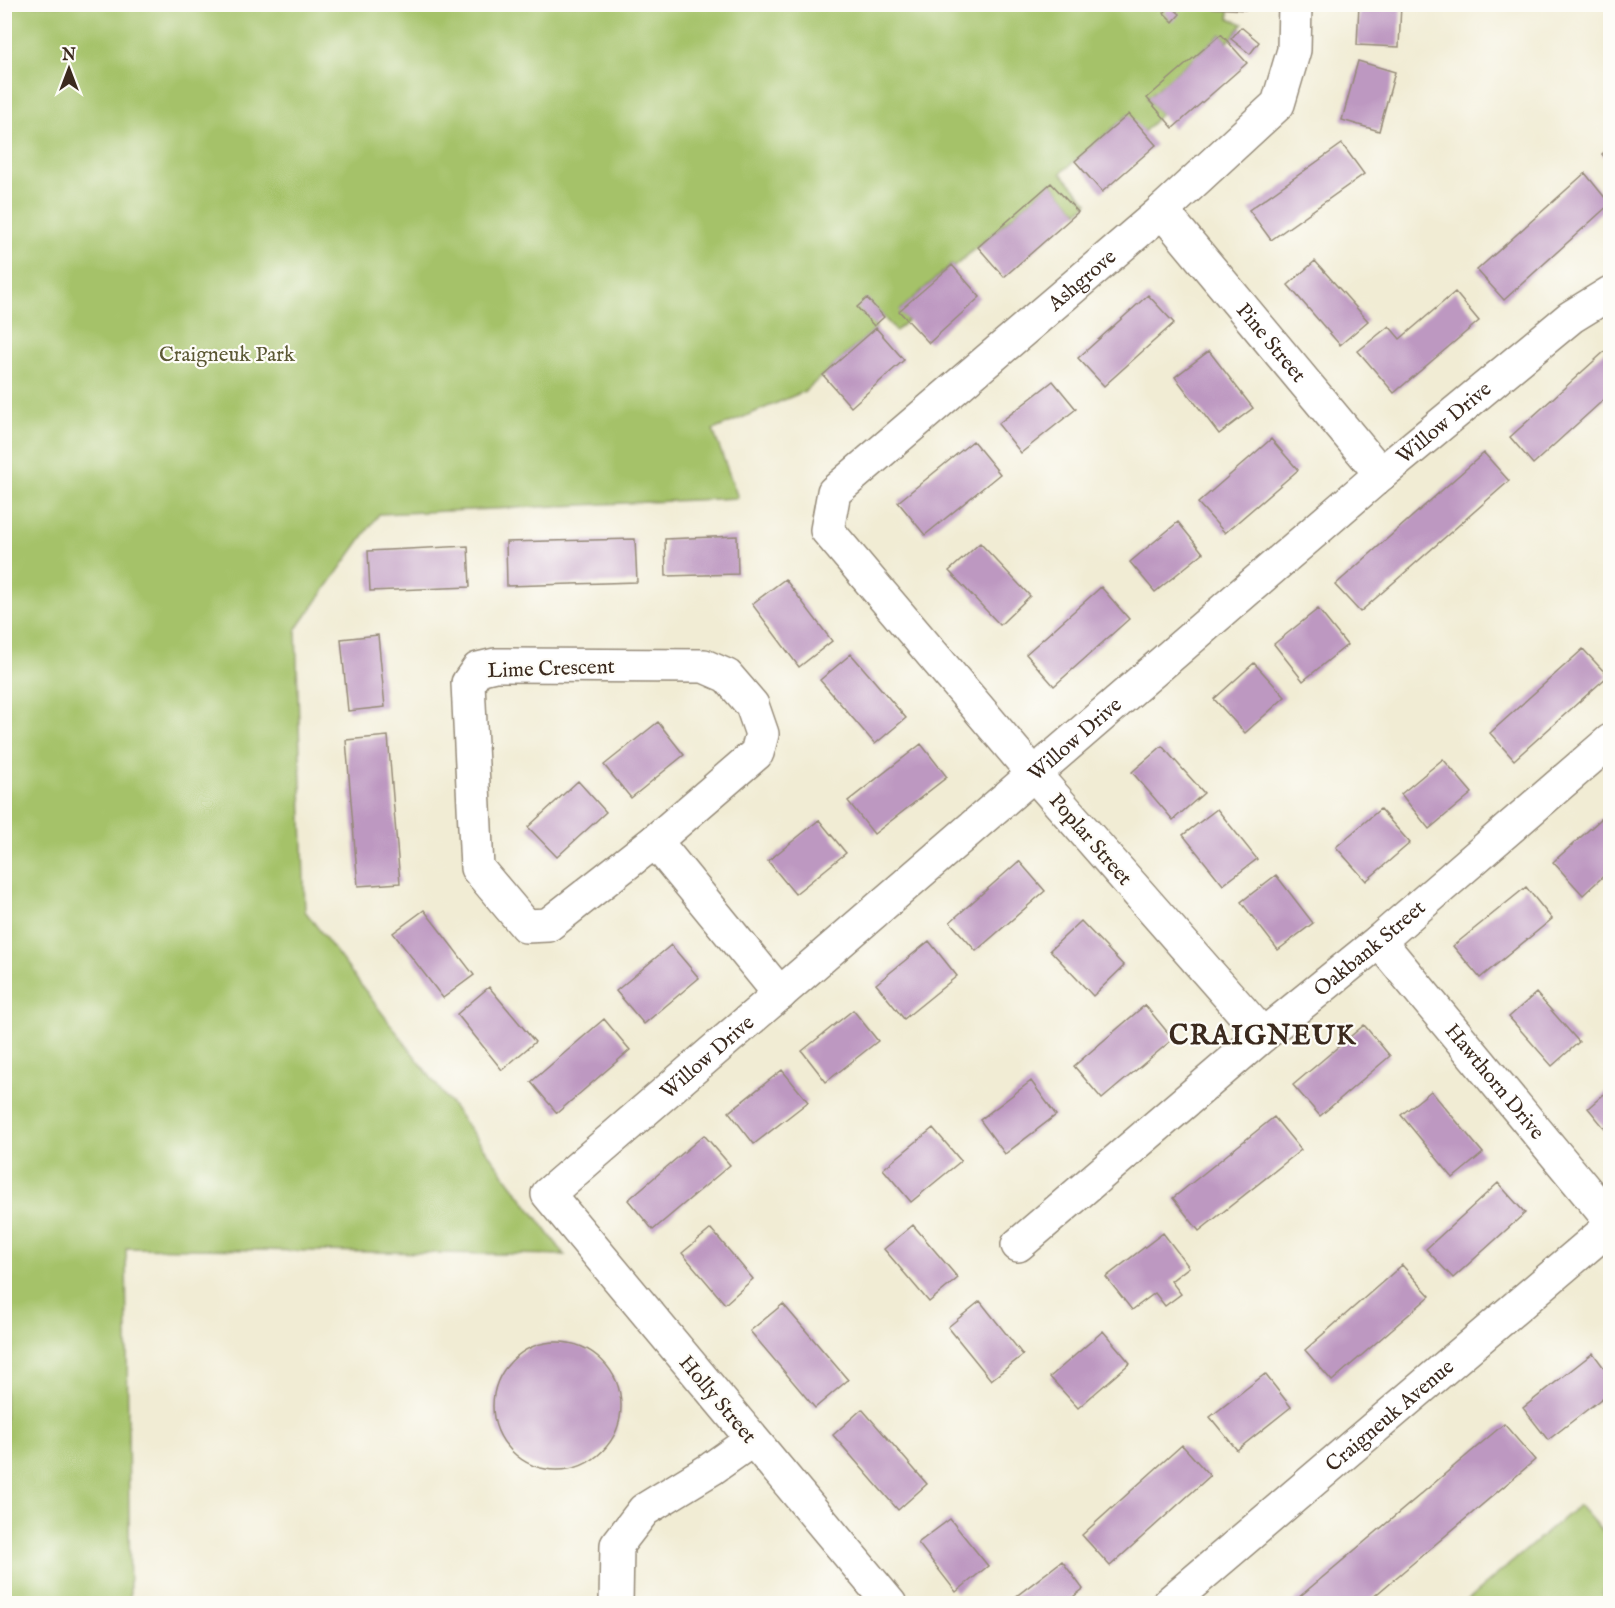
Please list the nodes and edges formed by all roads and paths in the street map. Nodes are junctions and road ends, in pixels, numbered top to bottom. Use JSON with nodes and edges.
{"nodes":[{"id":1,"x":1295,"y":4,"type":"edge"},
{"id":2,"x":1162,"y":211,"type":"junction"},
{"id":3,"x":1611,"y":293,"type":"edge"},
{"id":4,"x":1381,"y":474,"type":"junction"},
{"id":5,"x":827,"y":530,"type":"joint"},
{"id":6,"x":1611,"y":741,"type":"edge"},
{"id":7,"x":1033,"y":773,"type":"junction"},
{"id":8,"x":655,"y":841,"type":"junction"},
{"id":9,"x":1379,"y":941,"type":"junction"},
{"id":10,"x":780,"y":994,"type":"junction"},
{"id":11,"x":1263,"y":1035,"type":"junction"},
{"id":12,"x":548,"y":1194,"type":"joint"},
{"id":13,"x":1611,"y":1220,"type":"edge"},
{"id":14,"x":1611,"y":1227,"type":"edge"},
{"id":15,"x":1018,"y":1245,"type":"dead end"},
{"id":16,"x":752,"y":1440,"type":"junction"},
{"id":17,"x":616,"y":1604,"type":"edge"},
{"id":18,"x":890,"y":1604,"type":"edge"},
{"id":19,"x":1168,"y":1604,"type":"edge"}],
"edges":[{"from":1,"to":2,"type":"street","name":"Ashgrove"},
{"from":2,"to":4,"type":"street","name":"Pine Street"},
{"from":2,"to":5,"type":"street","name":"Ashgrove"},
{"from":3,"to":4,"type":"street","name":"Willow Drive"},
{"from":4,"to":7,"type":"street","name":"Willow Drive"},
{"from":5,"to":7,"type":"street","name":"Poplar Street"},
{"from":6,"to":9,"type":"street","name":"Oakbank Street"},
{"from":7,"to":10,"type":"street","name":"Willow Drive"},
{"from":7,"to":11,"type":"street","name":"Poplar Street"},
{"from":8,"to":8,"type":"street","name":"Lime Crescent"},
{"from":8,"to":10,"type":"street"},
{"from":9,"to":11,"type":"street","name":"Oakbank Street"},
{"from":9,"to":13,"type":"street","name":"Hawthorn Drive"},
{"from":10,"to":12,"type":"street","name":"Willow Drive"},
{"from":11,"to":15,"type":"street","name":"Oakbank Street"},
{"from":12,"to":16,"type":"street","name":"Holly Street"},
{"from":14,"to":19,"type":"street","name":"Craigneuk Avenue"},
{"from":16,"to":17,"type":"street"},
{"from":16,"to":18,"type":"street","name":"Holly Street"}]}
